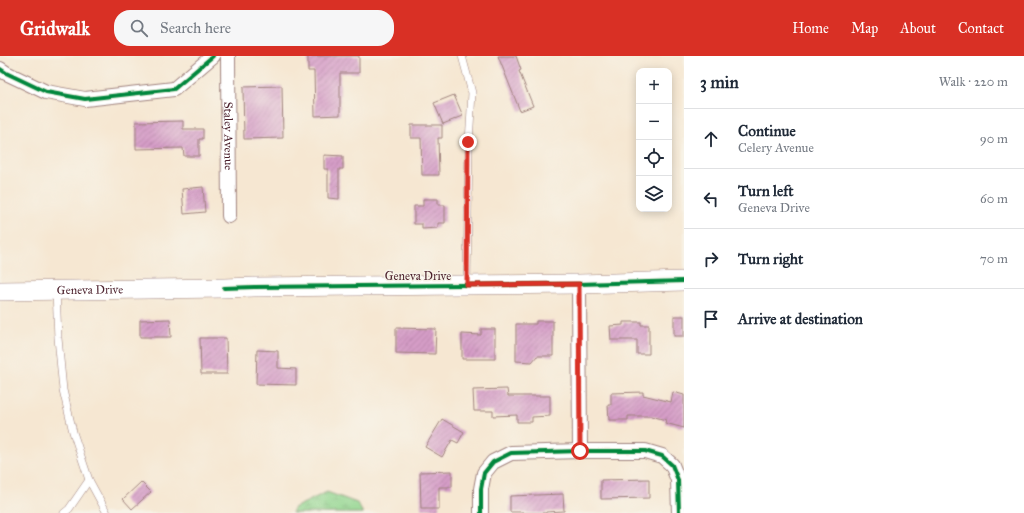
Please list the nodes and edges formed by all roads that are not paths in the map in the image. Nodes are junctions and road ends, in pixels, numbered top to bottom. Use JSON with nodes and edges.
{"nodes":[{"id":1,"x":213,"y":56,"type":"edge"},
{"id":2,"x":228,"y":56,"type":"edge"},
{"id":3,"x":462,"y":56,"type":"edge"},
{"id":4,"x":0,"y":69,"type":"edge"},
{"id":5,"x":229,"y":216,"type":"dead end"},
{"id":6,"x":684,"y":281,"type":"edge"},
{"id":7,"x":579,"y":284,"type":"junction"},
{"id":8,"x":467,"y":285,"type":"junction"},
{"id":9,"x":0,"y":290,"type":"edge"},
{"id":10,"x":56,"y":290,"type":"junction"},
{"id":11,"x":580,"y":451,"type":"junction"},
{"id":12,"x":89,"y":480,"type":"junction"},
{"id":13,"x":64,"y":513,"type":"edge"},
{"id":14,"x":107,"y":513,"type":"edge"},
{"id":15,"x":481,"y":513,"type":"edge"},
{"id":16,"x":679,"y":513,"type":"edge"}],
"edges":[{"from":1,"to":4,"type":"street"},
{"from":2,"to":5,"type":"street","name":"Staley Avenue"},
{"from":3,"to":8,"type":"lane"},
{"from":6,"to":7,"type":"main road","name":"Geneva Drive"},
{"from":7,"to":8,"type":"main road","name":"Geneva Drive"},
{"from":7,"to":11,"type":"street"},
{"from":8,"to":10,"type":"main road","name":"Geneva Drive"},
{"from":9,"to":10,"type":"main road","name":"Geneva Drive"},
{"from":10,"to":12,"type":"lane"},
{"from":11,"to":15,"type":"street"},
{"from":11,"to":16,"type":"street"},
{"from":12,"to":13,"type":"lane"},
{"from":12,"to":14,"type":"lane"}]}
